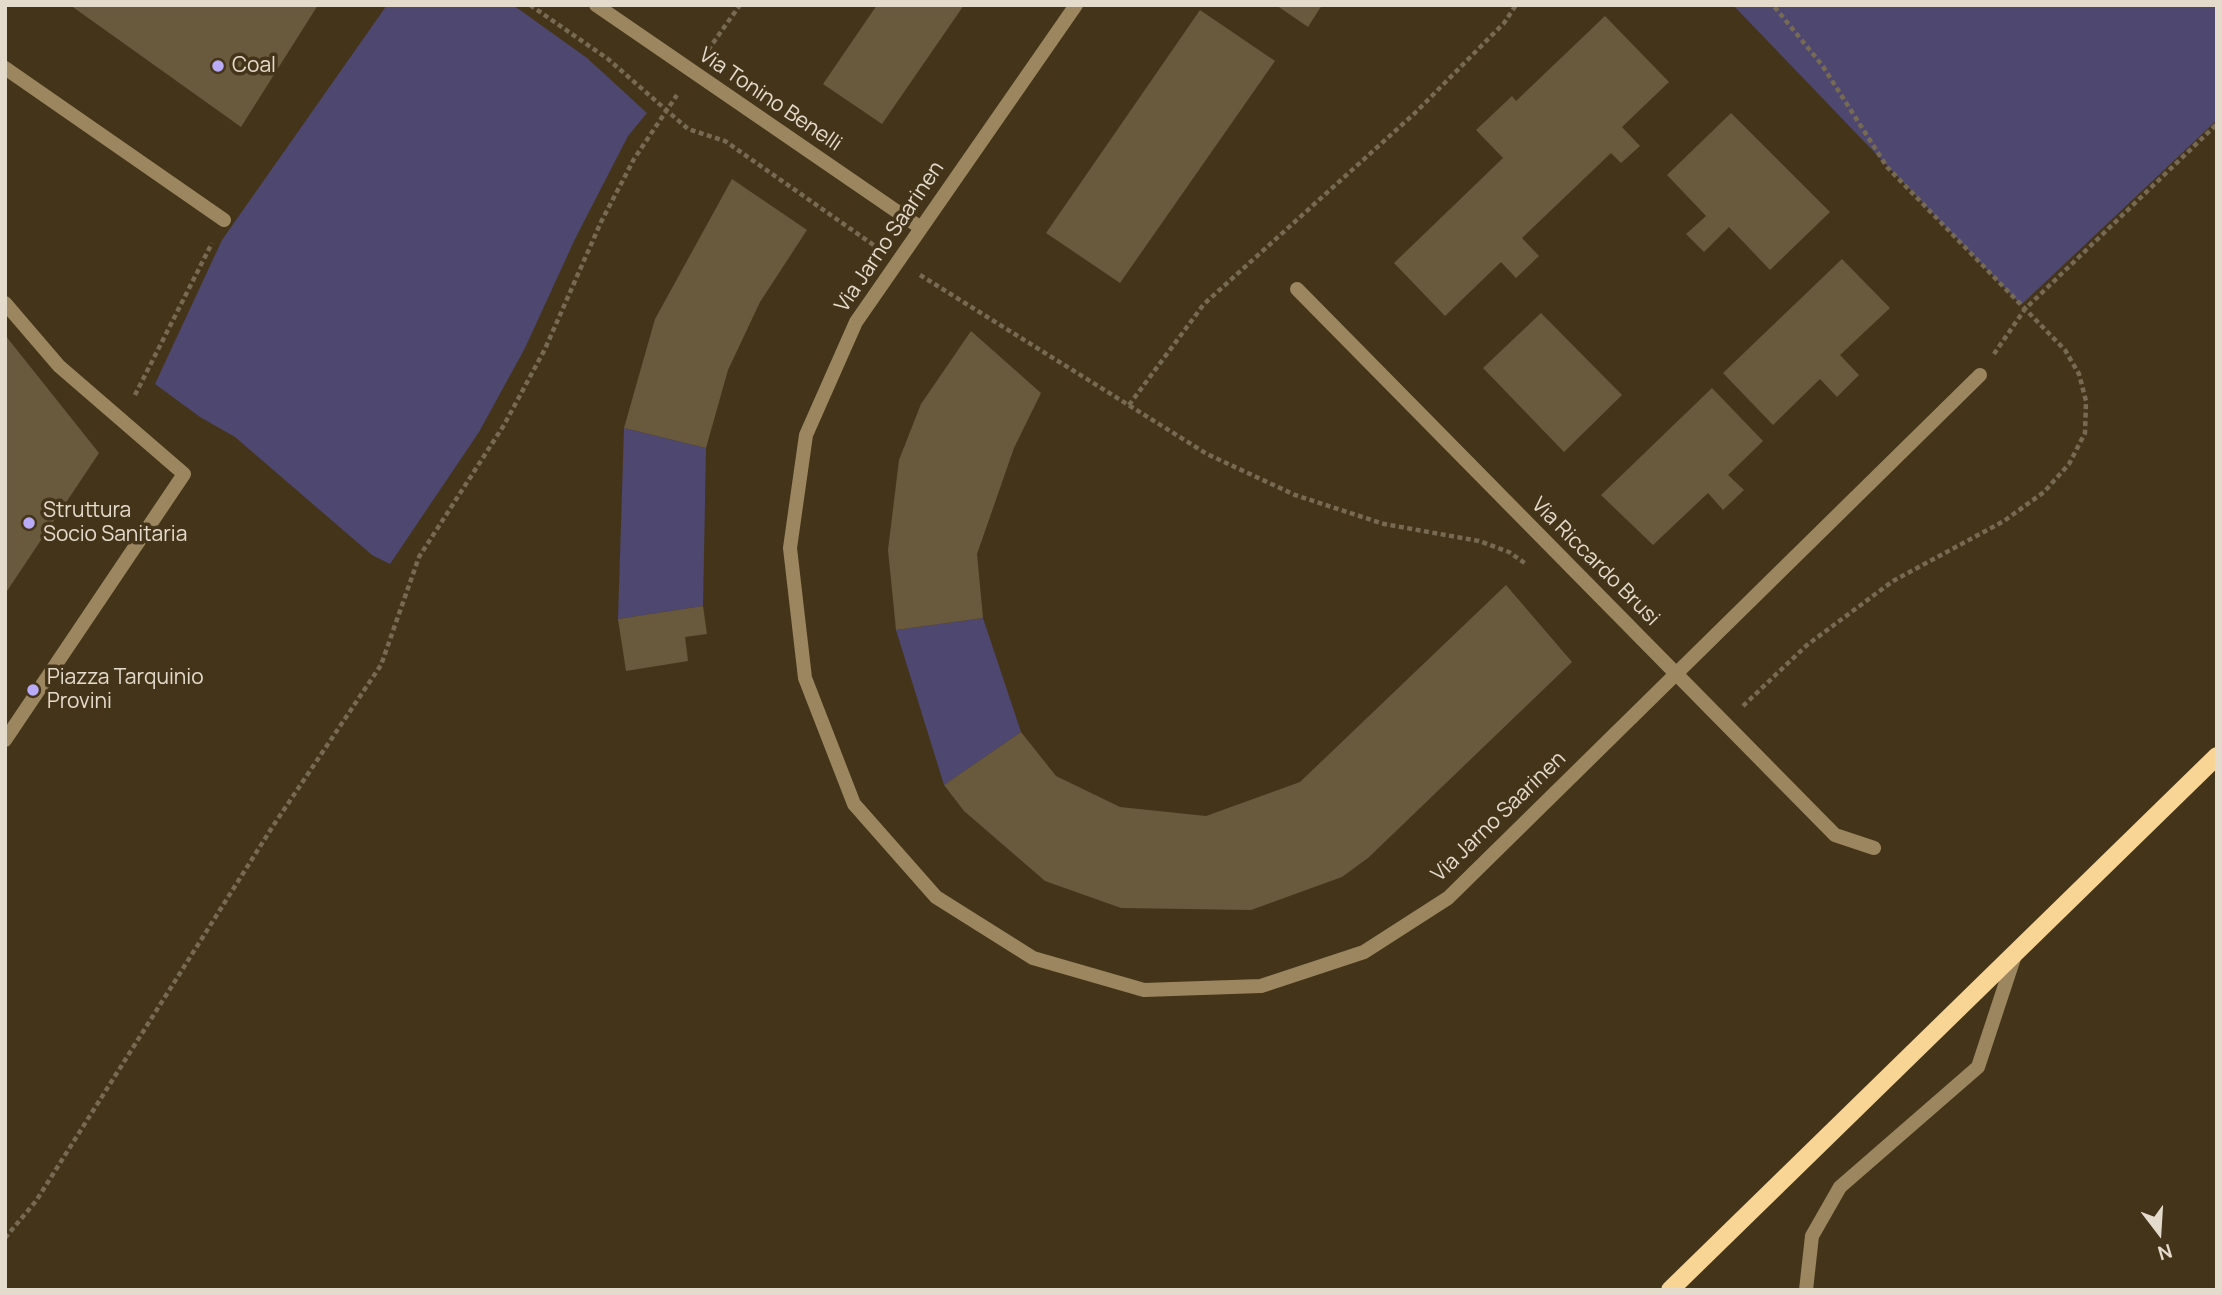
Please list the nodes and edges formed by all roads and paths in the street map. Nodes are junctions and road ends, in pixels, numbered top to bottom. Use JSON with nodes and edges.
{"nodes":[{"id":1,"x":530,"y":5,"type":"edge"},
{"id":2,"x":596,"y":5,"type":"edge"},
{"id":3,"x":740,"y":5,"type":"edge"},
{"id":4,"x":1076,"y":5,"type":"edge"},
{"id":5,"x":1516,"y":5,"type":"edge"},
{"id":6,"x":1773,"y":5,"type":"edge"},
{"id":7,"x":5,"y":68,"type":"edge"},
{"id":8,"x":692,"y":73,"type":"junction"},
{"id":9,"x":666,"y":112,"type":"junction"},
{"id":10,"x":2217,"y":124,"type":"edge"},
{"id":11,"x":224,"y":220,"type":"joint"},
{"id":12,"x":921,"y":228,"type":"junction"},
{"id":13,"x":898,"y":261,"type":"junction"},
{"id":14,"x":1297,"y":289,"type":"dead end"},
{"id":15,"x":5,"y":303,"type":"edge"},
{"id":16,"x":2025,"y":309,"type":"junction"},
{"id":17,"x":1980,"y":375,"type":"joint"},
{"id":18,"x":1129,"y":405,"type":"junction"},
{"id":19,"x":122,"y":421,"type":"junction"},
{"id":20,"x":1532,"y":569,"type":"dead end"},
{"id":21,"x":1676,"y":674,"type":"junction"},
{"id":22,"x":1725,"y":723,"type":"junction"},
{"id":23,"x":5,"y":740,"type":"edge"},
{"id":24,"x":2217,"y":756,"type":"edge"},
{"id":25,"x":1874,"y":848,"type":"dead end"},
{"id":26,"x":2016,"y":952,"type":"junction"},
{"id":27,"x":5,"y":1238,"type":"edge"},
{"id":28,"x":1670,"y":1290,"type":"edge"},
{"id":29,"x":1806,"y":1290,"type":"edge"}],
"edges":[{"from":1,"to":9,"type":"path"},
{"from":2,"to":8,"type":"street","name":"Via Tonino Benelli"},
{"from":3,"to":8,"type":"path"},
{"from":4,"to":12,"type":"street","name":"Via Jarno Saarinen"},
{"from":5,"to":18,"type":"path"},
{"from":6,"to":16,"type":"path"},
{"from":7,"to":11,"type":"street"},
{"from":8,"to":9,"type":"path"},
{"from":8,"to":12,"type":"street","name":"Via Tonino Benelli"},
{"from":9,"to":13,"type":"path"},
{"from":9,"to":27,"type":"path"},
{"from":10,"to":16,"type":"path"},
{"from":11,"to":19,"type":"path"},
{"from":12,"to":13,"type":"street","name":"Via Jarno Saarinen"},
{"from":13,"to":18,"type":"path"},
{"from":13,"to":21,"type":"street","name":"Via Jarno Saarinen"},
{"from":14,"to":21,"type":"street","name":"Via Riccardo Brusi"},
{"from":15,"to":19,"type":"street"},
{"from":16,"to":17,"type":"path"},
{"from":16,"to":22,"type":"path"},
{"from":17,"to":21,"type":"street","name":"Via Jarno Saarinen"},
{"from":18,"to":20,"type":"path"},
{"from":19,"to":23,"type":"street"},
{"from":21,"to":22,"type":"street","name":"Via Riccardo Brusi"},
{"from":22,"to":25,"type":"street","name":"Via Riccardo Brusi"},
{"from":24,"to":26,"type":"main road"},
{"from":26,"to":28,"type":"main road"},
{"from":26,"to":29,"type":"street"}]}
